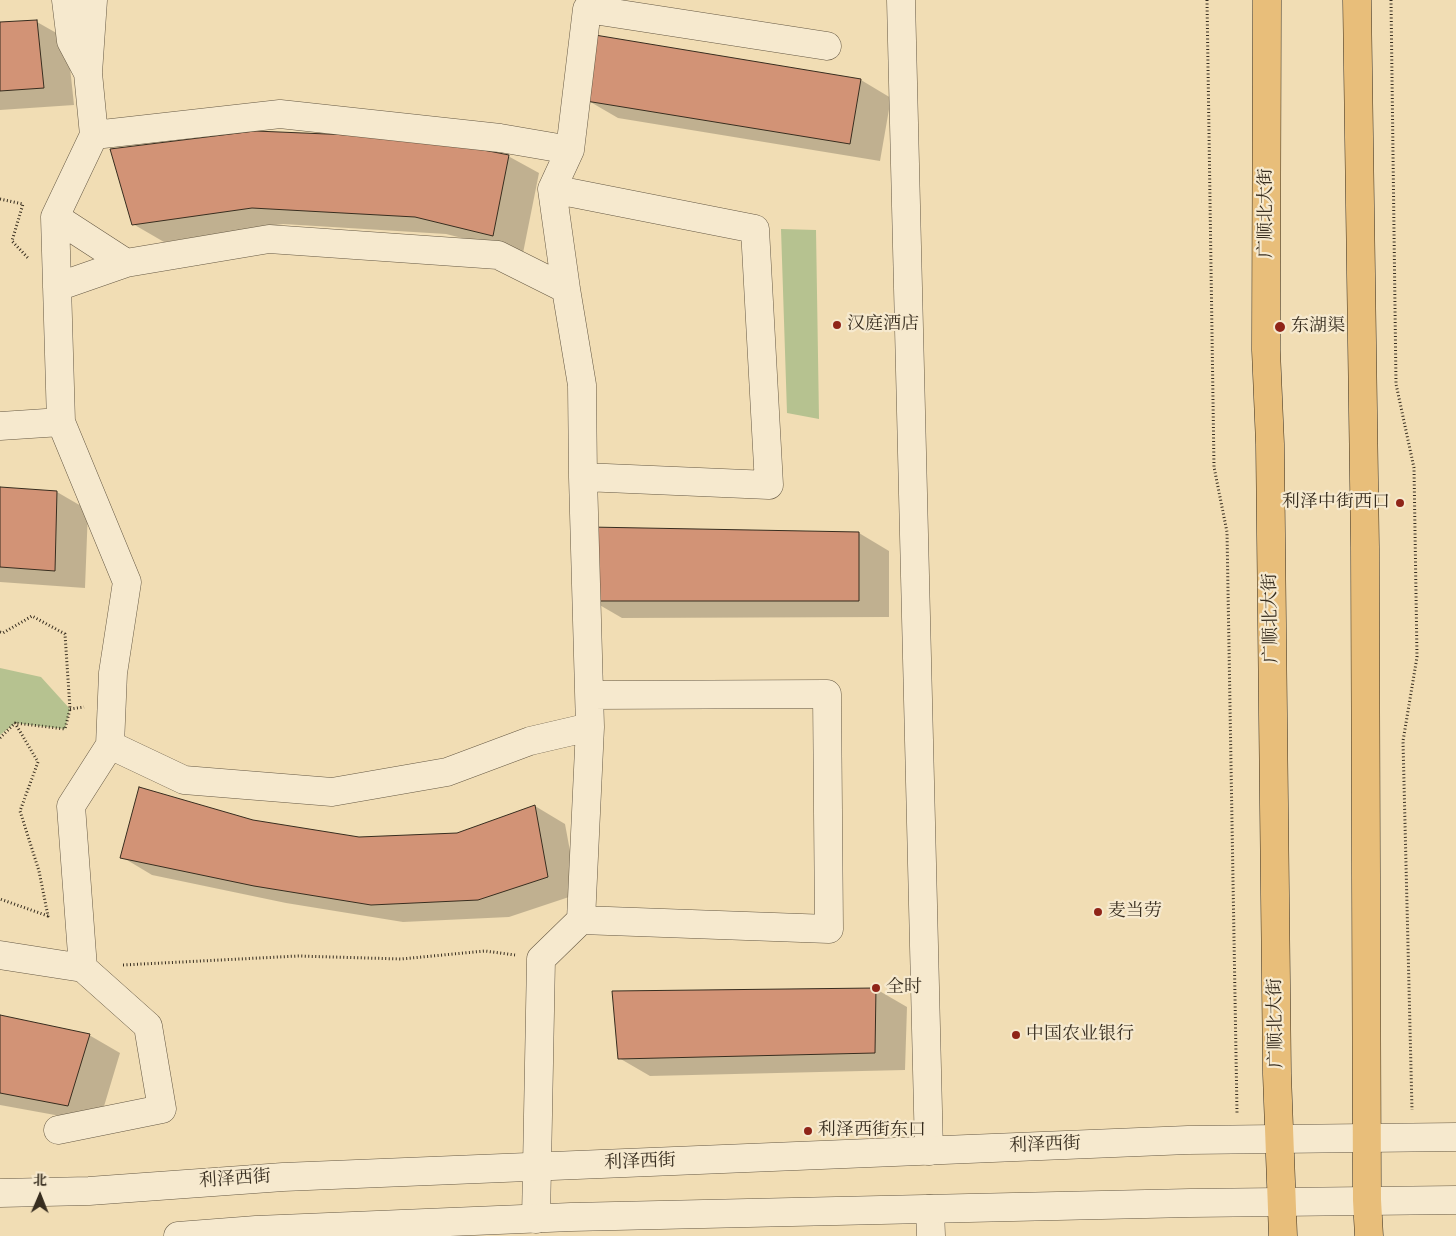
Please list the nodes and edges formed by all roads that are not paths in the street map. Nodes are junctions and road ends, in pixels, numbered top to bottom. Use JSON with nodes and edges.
{"nodes":[{"id":1,"x":66,"y":0,"type":"edge"},
{"id":2,"x":93,"y":0,"type":"edge"},
{"id":3,"x":901,"y":0,"type":"edge"},
{"id":4,"x":1267,"y":0,"type":"edge"},
{"id":5,"x":1357,"y":0,"type":"edge"},
{"id":6,"x":827,"y":46,"type":"dead end"},
{"id":7,"x":88,"y":74,"type":"junction"},
{"id":8,"x":94,"y":135,"type":"junction"},
{"id":9,"x":570,"y":150,"type":"junction"},
{"id":10,"x":552,"y":189,"type":"junction"},
{"id":11,"x":55,"y":217,"type":"junction"},
{"id":12,"x":126,"y":263,"type":"junction"},
{"id":13,"x":57,"y":287,"type":"junction"},
{"id":14,"x":566,"y":289,"type":"junction"},
{"id":15,"x":61,"y":422,"type":"junction"},
{"id":16,"x":0,"y":426,"type":"edge"},
{"id":17,"x":583,"y":477,"type":"junction"},
{"id":18,"x":590,"y":695,"type":"junction"},
{"id":19,"x":590,"y":726,"type":"junction"},
{"id":20,"x":110,"y":745,"type":"junction"},
{"id":21,"x":581,"y":920,"type":"junction"},
{"id":22,"x":0,"y":955,"type":"edge"},
{"id":23,"x":83,"y":968,"type":"junction"},
{"id":24,"x":58,"y":1130,"type":"dead end"},
{"id":25,"x":1367,"y":1138,"type":"junction"},
{"id":26,"x":1456,"y":1138,"type":"edge"},
{"id":27,"x":1280,"y":1139,"type":"junction"},
{"id":28,"x":929,"y":1151,"type":"junction"},
{"id":29,"x":536,"y":1167,"type":"junction"},
{"id":30,"x":0,"y":1193,"type":"edge"},
{"id":31,"x":1367,"y":1200,"type":"junction"},
{"id":32,"x":1456,"y":1200,"type":"edge"},
{"id":33,"x":1282,"y":1201,"type":"junction"},
{"id":34,"x":930,"y":1209,"type":"junction"},
{"id":35,"x":536,"y":1219,"type":"junction"},
{"id":36,"x":178,"y":1236,"type":"edge"},
{"id":37,"x":931,"y":1236,"type":"edge"},
{"id":38,"x":1283,"y":1236,"type":"edge"},
{"id":39,"x":1369,"y":1236,"type":"edge"}],
"edges":[{"from":1,"to":7,"type":"street"},
{"from":2,"to":7,"type":"street"},
{"from":3,"to":28,"type":"street"},
{"from":4,"to":27,"type":"main road","name":"广顺北大街"},
{"from":5,"to":25,"type":"main road"},
{"from":6,"to":9,"type":"street"},
{"from":7,"to":8,"type":"street"},
{"from":8,"to":9,"type":"street"},
{"from":8,"to":11,"type":"street"},
{"from":9,"to":10,"type":"street"},
{"from":10,"to":14,"type":"street"},
{"from":10,"to":17,"type":"street"},
{"from":11,"to":12,"type":"street"},
{"from":11,"to":13,"type":"street"},
{"from":12,"to":13,"type":"street"},
{"from":12,"to":14,"type":"street"},
{"from":13,"to":15,"type":"street"},
{"from":14,"to":17,"type":"street"},
{"from":15,"to":16,"type":"street"},
{"from":15,"to":20,"type":"street"},
{"from":17,"to":18,"type":"street"},
{"from":18,"to":19,"type":"street"},
{"from":18,"to":21,"type":"street"},
{"from":19,"to":20,"type":"street"},
{"from":19,"to":21,"type":"street"},
{"from":20,"to":23,"type":"street"},
{"from":21,"to":29,"type":"street"},
{"from":22,"to":23,"type":"street"},
{"from":23,"to":24,"type":"street"},
{"from":25,"to":26,"type":"street","name":"利泽西街"},
{"from":25,"to":27,"type":"street","name":"利泽西街"},
{"from":25,"to":31,"type":"main road"},
{"from":27,"to":28,"type":"street","name":"利泽西街"},
{"from":27,"to":33,"type":"main road","name":"广顺北大街"},
{"from":28,"to":29,"type":"street","name":"利泽西街"},
{"from":29,"to":30,"type":"street","name":"利泽西街"},
{"from":29,"to":35,"type":"street"},
{"from":31,"to":32,"type":"street"},
{"from":31,"to":33,"type":"street"},
{"from":31,"to":39,"type":"main road"},
{"from":33,"to":34,"type":"street"},
{"from":33,"to":38,"type":"main road","name":"广顺北大街"},
{"from":34,"to":35,"type":"street"},
{"from":34,"to":37,"type":"street"},
{"from":35,"to":36,"type":"street"}]}
